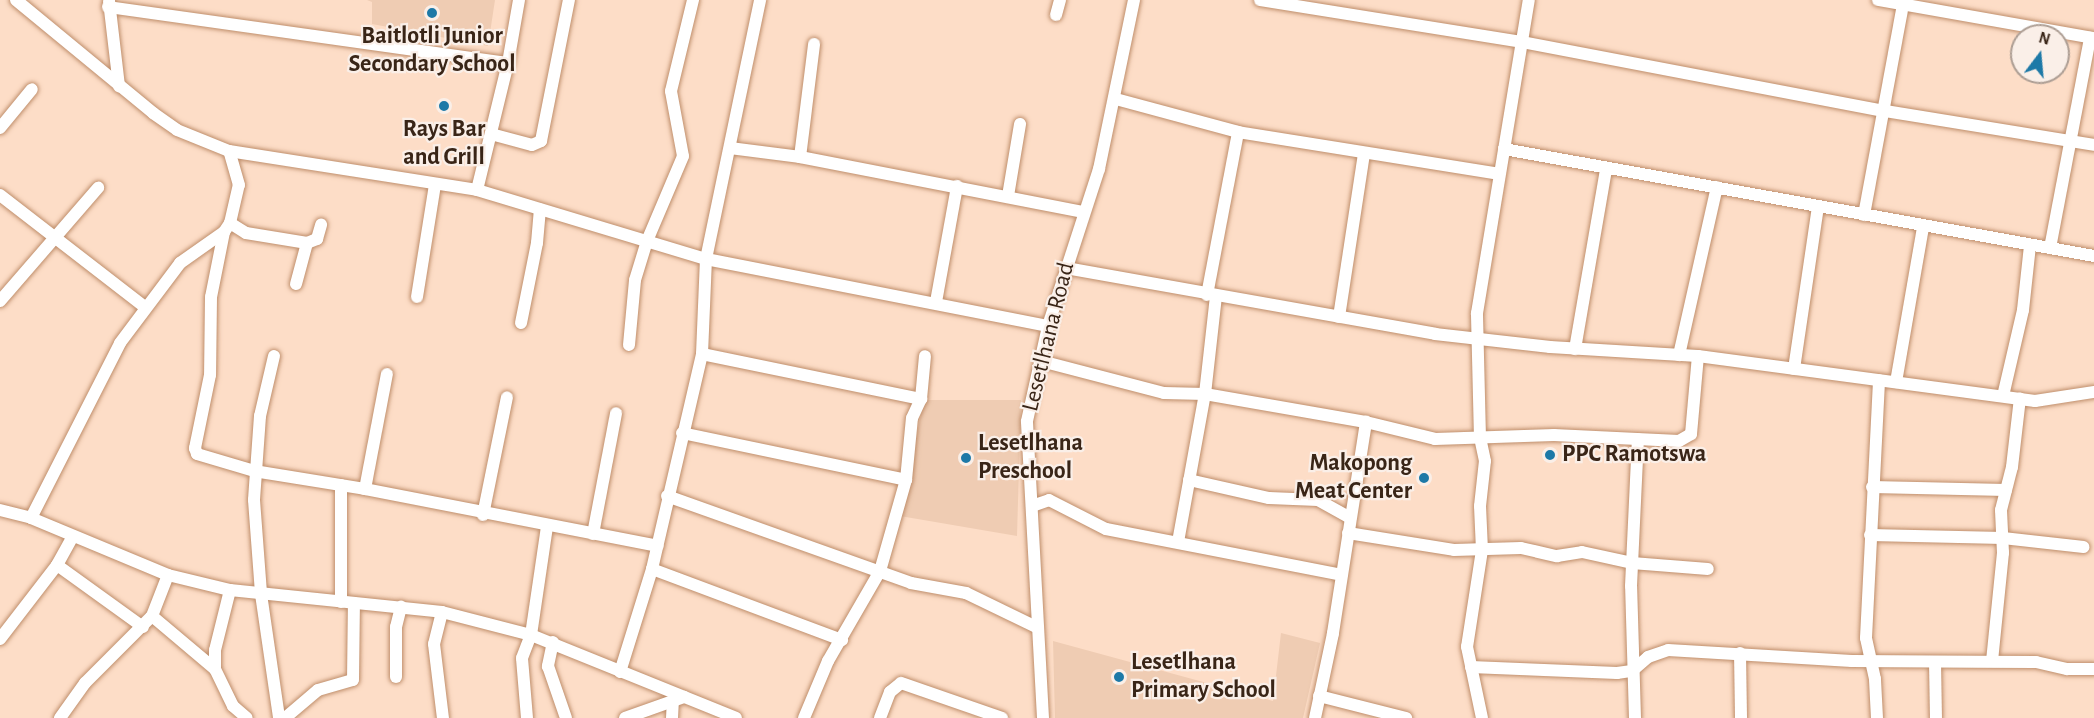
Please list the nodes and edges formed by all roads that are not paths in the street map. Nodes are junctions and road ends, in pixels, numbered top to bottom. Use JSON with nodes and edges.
{"nodes":[{"id":1,"x":16,"y":0,"type":"edge"},
{"id":2,"x":519,"y":0,"type":"edge"},
{"id":3,"x":569,"y":0,"type":"edge"},
{"id":4,"x":693,"y":0,"type":"edge"},
{"id":5,"x":760,"y":0,"type":"edge"},
{"id":6,"x":1060,"y":0,"type":"edge"},
{"id":7,"x":1134,"y":0,"type":"edge"},
{"id":8,"x":1260,"y":0,"type":"edge"},
{"id":9,"x":1529,"y":0,"type":"edge"},
{"id":10,"x":1878,"y":0,"type":"edge"},
{"id":11,"x":109,"y":3,"type":"edge"},
{"id":12,"x":1903,"y":4,"type":"junction"},
{"id":13,"x":1056,"y":15,"type":"dead end"},
{"id":14,"x":2092,"y":38,"type":"edge"},
{"id":15,"x":1522,"y":42,"type":"junction"},
{"id":16,"x":814,"y":44,"type":"dead end"},
{"id":17,"x":508,"y":63,"type":"junction"},
{"id":18,"x":119,"y":86,"type":"junction"},
{"id":19,"x":32,"y":89,"type":"dead end"},
{"id":20,"x":1116,"y":99,"type":"junction"},
{"id":21,"x":1885,"y":111,"type":"junction"},
{"id":22,"x":1020,"y":124,"type":"dead end"},
{"id":23,"x":0,"y":128,"type":"edge"},
{"id":24,"x":1238,"y":132,"type":"junction"},
{"id":25,"x":491,"y":134,"type":"junction"},
{"id":26,"x":2070,"y":141,"type":"junction"},
{"id":27,"x":2094,"y":145,"type":"edge"},
{"id":28,"x":730,"y":148,"type":"junction"},
{"id":29,"x":1504,"y":150,"type":"junction"},
{"id":30,"x":229,"y":151,"type":"junction"},
{"id":31,"x":1364,"y":154,"type":"junction"},
{"id":32,"x":800,"y":157,"type":"junction"},
{"id":33,"x":1606,"y":170,"type":"junction"},
{"id":34,"x":1499,"y":174,"type":"junction"},
{"id":35,"x":435,"y":184,"type":"junction"},
{"id":36,"x":957,"y":186,"type":"junction"},
{"id":37,"x":98,"y":188,"type":"dead end"},
{"id":38,"x":1717,"y":188,"type":"junction"},
{"id":39,"x":477,"y":190,"type":"junction"},
{"id":40,"x":0,"y":195,"type":"edge"},
{"id":41,"x":1008,"y":196,"type":"junction"},
{"id":42,"x":1818,"y":207,"type":"junction"},
{"id":43,"x":540,"y":209,"type":"junction"},
{"id":44,"x":1084,"y":212,"type":"junction"},
{"id":45,"x":1864,"y":215,"type":"junction"},
{"id":46,"x":321,"y":225,"type":"dead end"},
{"id":47,"x":1923,"y":227,"type":"junction"},
{"id":48,"x":227,"y":228,"type":"junction"},
{"id":49,"x":53,"y":240,"type":"junction"},
{"id":50,"x":647,"y":241,"type":"junction"},
{"id":51,"x":307,"y":243,"type":"junction"},
{"id":52,"x":2030,"y":246,"type":"junction"},
{"id":53,"x":2050,"y":248,"type":"junction"},
{"id":54,"x":2094,"y":256,"type":"edge"},
{"id":55,"x":706,"y":259,"type":"junction"},
{"id":56,"x":1066,"y":268,"type":"junction"},
{"id":57,"x":296,"y":284,"type":"dead end"},
{"id":58,"x":1212,"y":296,"type":"junction"},
{"id":59,"x":417,"y":297,"type":"dead end"},
{"id":60,"x":0,"y":301,"type":"edge"},
{"id":61,"x":936,"y":302,"type":"junction"},
{"id":62,"x":145,"y":307,"type":"junction"},
{"id":63,"x":1339,"y":317,"type":"junction"},
{"id":64,"x":521,"y":323,"type":"dead end"},
{"id":65,"x":1048,"y":326,"type":"junction"},
{"id":66,"x":1477,"y":336,"type":"junction"},
{"id":67,"x":629,"y":345,"type":"dead end"},
{"id":68,"x":1575,"y":349,"type":"junction"},
{"id":69,"x":702,"y":354,"type":"junction"},
{"id":70,"x":1679,"y":355,"type":"junction"},
{"id":71,"x":274,"y":356,"type":"dead end"},
{"id":72,"x":925,"y":356,"type":"dead end"},
{"id":73,"x":1698,"y":356,"type":"junction"},
{"id":74,"x":1041,"y":361,"type":"junction"},
{"id":75,"x":1794,"y":369,"type":"junction"},
{"id":76,"x":387,"y":374,"type":"dead end"},
{"id":77,"x":1879,"y":380,"type":"junction"},
{"id":78,"x":1896,"y":382,"type":"junction"},
{"id":79,"x":2094,"y":392,"type":"edge"},
{"id":80,"x":1205,"y":394,"type":"junction"},
{"id":81,"x":2003,"y":396,"type":"junction"},
{"id":82,"x":507,"y":397,"type":"dead end"},
{"id":83,"x":2020,"y":398,"type":"junction"},
{"id":84,"x":921,"y":399,"type":"junction"},
{"id":85,"x":616,"y":413,"type":"dead end"},
{"id":86,"x":1366,"y":422,"type":"junction"},
{"id":87,"x":682,"y":433,"type":"junction"},
{"id":88,"x":1480,"y":438,"type":"junction"},
{"id":89,"x":1638,"y":439,"type":"junction"},
{"id":90,"x":254,"y":471,"type":"junction"},
{"id":91,"x":906,"y":480,"type":"junction"},
{"id":92,"x":1190,"y":480,"type":"junction"},
{"id":93,"x":341,"y":485,"type":"junction"},
{"id":94,"x":1872,"y":487,"type":"junction"},
{"id":95,"x":365,"y":489,"type":"junction"},
{"id":96,"x":2006,"y":490,"type":"junction"},
{"id":97,"x":667,"y":496,"type":"junction"},
{"id":98,"x":1032,"y":506,"type":"junction"},
{"id":99,"x":0,"y":510,"type":"edge"},
{"id":100,"x":483,"y":515,"type":"junction"},
{"id":101,"x":32,"y":518,"type":"junction"},
{"id":102,"x":1350,"y":518,"type":"junction"},
{"id":103,"x":547,"y":526,"type":"junction"},
{"id":104,"x":1348,"y":533,"type":"junction"},
{"id":105,"x":593,"y":534,"type":"junction"},
{"id":106,"x":73,"y":536,"type":"junction"},
{"id":107,"x":1870,"y":536,"type":"junction"},
{"id":108,"x":2003,"y":538,"type":"junction"},
{"id":109,"x":1178,"y":543,"type":"junction"},
{"id":110,"x":657,"y":546,"type":"junction"},
{"id":111,"x":2083,"y":547,"type":"dead end"},
{"id":112,"x":1482,"y":550,"type":"junction"},
{"id":113,"x":1632,"y":563,"type":"junction"},
{"id":114,"x":57,"y":565,"type":"junction"},
{"id":115,"x":1708,"y":568,"type":"dead end"},
{"id":116,"x":652,"y":569,"type":"junction"},
{"id":117,"x":880,"y":571,"type":"junction"},
{"id":118,"x":168,"y":575,"type":"junction"},
{"id":119,"x":1342,"y":575,"type":"junction"},
{"id":120,"x":230,"y":590,"type":"junction"},
{"id":121,"x":261,"y":594,"type":"junction"},
{"id":122,"x":348,"y":602,"type":"junction"},
{"id":123,"x":401,"y":607,"type":"junction"},
{"id":124,"x":442,"y":612,"type":"junction"},
{"id":125,"x":152,"y":616,"type":"junction"},
{"id":126,"x":143,"y":627,"type":"junction"},
{"id":127,"x":1038,"y":628,"type":"junction"},
{"id":128,"x":531,"y":635,"type":"junction"},
{"id":129,"x":0,"y":639,"type":"edge"},
{"id":130,"x":842,"y":640,"type":"junction"},
{"id":131,"x":553,"y":642,"type":"junction"},
{"id":132,"x":1740,"y":653,"type":"junction"},
{"id":133,"x":1869,"y":661,"type":"junction"},
{"id":134,"x":1992,"y":661,"type":"junction"},
{"id":135,"x":1935,"y":662,"type":"junction"},
{"id":136,"x":1472,"y":667,"type":"junction"},
{"id":137,"x":215,"y":669,"type":"junction"},
{"id":138,"x":2094,"y":669,"type":"edge"},
{"id":139,"x":1632,"y":671,"type":"junction"},
{"id":140,"x":620,"y":672,"type":"junction"},
{"id":141,"x":396,"y":677,"type":"dead end"},
{"id":142,"x":1319,"y":696,"type":"junction"},
{"id":143,"x":678,"y":699,"type":"junction"},
{"id":144,"x":60,"y":718,"type":"edge"},
{"id":145,"x":247,"y":718,"type":"edge"},
{"id":146,"x":279,"y":718,"type":"edge"},
{"id":147,"x":285,"y":718,"type":"edge"},
{"id":148,"x":443,"y":718,"type":"edge"},
{"id":149,"x":527,"y":718,"type":"edge"},
{"id":150,"x":566,"y":718,"type":"edge"},
{"id":151,"x":625,"y":718,"type":"edge"},
{"id":152,"x":672,"y":718,"type":"edge"},
{"id":153,"x":736,"y":718,"type":"edge"},
{"id":154,"x":804,"y":718,"type":"edge"},
{"id":155,"x":880,"y":718,"type":"edge"},
{"id":156,"x":1002,"y":718,"type":"edge"},
{"id":157,"x":1043,"y":718,"type":"edge"},
{"id":158,"x":1315,"y":718,"type":"edge"},
{"id":159,"x":1406,"y":718,"type":"edge"},
{"id":160,"x":1482,"y":718,"type":"edge"},
{"id":161,"x":1635,"y":718,"type":"edge"},
{"id":162,"x":1741,"y":718,"type":"edge"},
{"id":163,"x":1877,"y":718,"type":"edge"},
{"id":164,"x":1936,"y":718,"type":"edge"}],
"edges":[{"from":1,"to":18,"type":"street"},
{"from":2,"to":17,"type":"street"},
{"from":3,"to":25,"type":"street"},
{"from":4,"to":50,"type":"street"},
{"from":5,"to":28,"type":"street"},
{"from":6,"to":13,"type":"street"},
{"from":7,"to":20,"type":"street","name":"Lesetlhana Road"},
{"from":8,"to":15,"type":"street"},
{"from":9,"to":15,"type":"street"},
{"from":10,"to":12,"type":"street"},
{"from":11,"to":17,"type":"street"},
{"from":11,"to":18,"type":"street"},
{"from":12,"to":14,"type":"street"},
{"from":12,"to":21,"type":"street"},
{"from":14,"to":26,"type":"street"},
{"from":15,"to":21,"type":"street"},
{"from":15,"to":29,"type":"street"},
{"from":16,"to":32,"type":"street"},
{"from":17,"to":25,"type":"street"},
{"from":18,"to":30,"type":"street"},
{"from":19,"to":23,"type":"street"},
{"from":20,"to":24,"type":"street"},
{"from":20,"to":44,"type":"street","name":"Lesetlhana Road"},
{"from":21,"to":26,"type":"street"},
{"from":21,"to":45,"type":"street"},
{"from":22,"to":41,"type":"street"},
{"from":24,"to":31,"type":"street"},
{"from":24,"to":58,"type":"street"},
{"from":25,"to":39,"type":"street"},
{"from":26,"to":27,"type":"street"},
{"from":26,"to":53,"type":"street"},
{"from":28,"to":32,"type":"street"},
{"from":28,"to":55,"type":"street"},
{"from":29,"to":33,"type":"street"},
{"from":29,"to":34,"type":"street"},
{"from":30,"to":35,"type":"street"},
{"from":30,"to":48,"type":"street"},
{"from":31,"to":34,"type":"street"},
{"from":31,"to":63,"type":"street"},
{"from":32,"to":36,"type":"street"},
{"from":33,"to":38,"type":"street"},
{"from":33,"to":68,"type":"street"},
{"from":34,"to":66,"type":"street"},
{"from":35,"to":39,"type":"street"},
{"from":35,"to":59,"type":"street"},
{"from":36,"to":41,"type":"street"},
{"from":36,"to":61,"type":"street"},
{"from":37,"to":49,"type":"street"},
{"from":38,"to":42,"type":"street"},
{"from":38,"to":70,"type":"street"},
{"from":39,"to":43,"type":"street"},
{"from":40,"to":49,"type":"street"},
{"from":41,"to":44,"type":"street"},
{"from":42,"to":45,"type":"street"},
{"from":42,"to":75,"type":"street"},
{"from":43,"to":50,"type":"street"},
{"from":43,"to":64,"type":"street"},
{"from":44,"to":56,"type":"street","name":"Lesetlhana Road"},
{"from":45,"to":47,"type":"street"},
{"from":46,"to":51,"type":"street"},
{"from":47,"to":52,"type":"street"},
{"from":47,"to":78,"type":"street"},
{"from":48,"to":51,"type":"street"},
{"from":48,"to":62,"type":"street"},
{"from":48,"to":90,"type":"street"},
{"from":49,"to":60,"type":"street"},
{"from":49,"to":62,"type":"street"},
{"from":50,"to":55,"type":"street"},
{"from":50,"to":67,"type":"street"},
{"from":51,"to":57,"type":"street"},
{"from":52,"to":53,"type":"street"},
{"from":52,"to":81,"type":"street"},
{"from":53,"to":54,"type":"street"},
{"from":55,"to":61,"type":"street"},
{"from":55,"to":69,"type":"street"},
{"from":56,"to":58,"type":"street"},
{"from":56,"to":65,"type":"street","name":"Lesetlhana Road"},
{"from":58,"to":63,"type":"street"},
{"from":58,"to":80,"type":"street"},
{"from":61,"to":65,"type":"street"},
{"from":62,"to":101,"type":"street"},
{"from":63,"to":66,"type":"street"},
{"from":65,"to":74,"type":"street","name":"Lesetlhana Road"},
{"from":66,"to":68,"type":"street"},
{"from":66,"to":88,"type":"street"},
{"from":68,"to":70,"type":"street"},
{"from":69,"to":84,"type":"street"},
{"from":69,"to":87,"type":"street"},
{"from":70,"to":73,"type":"street"},
{"from":71,"to":90,"type":"street"},
{"from":72,"to":84,"type":"street"},
{"from":73,"to":75,"type":"street"},
{"from":73,"to":89,"type":"street"},
{"from":74,"to":80,"type":"street"},
{"from":74,"to":98,"type":"street","name":"Lesetlhana Road"},
{"from":75,"to":77,"type":"street"},
{"from":76,"to":95,"type":"street"},
{"from":77,"to":78,"type":"street"},
{"from":77,"to":94,"type":"street"},
{"from":78,"to":81,"type":"street"},
{"from":79,"to":83,"type":"street"},
{"from":80,"to":86,"type":"street"},
{"from":80,"to":92,"type":"street"},
{"from":81,"to":83,"type":"street"},
{"from":82,"to":100,"type":"street"},
{"from":83,"to":96,"type":"street"},
{"from":84,"to":91,"type":"street"},
{"from":85,"to":105,"type":"street"},
{"from":86,"to":88,"type":"street"},
{"from":86,"to":102,"type":"street"},
{"from":87,"to":91,"type":"street"},
{"from":87,"to":97,"type":"street"},
{"from":88,"to":89,"type":"street"},
{"from":88,"to":112,"type":"street"},
{"from":89,"to":113,"type":"street"},
{"from":90,"to":93,"type":"street"},
{"from":90,"to":121,"type":"street"},
{"from":91,"to":117,"type":"street"},
{"from":92,"to":102,"type":"street"},
{"from":92,"to":109,"type":"street"},
{"from":93,"to":95,"type":"street"},
{"from":93,"to":122,"type":"street"},
{"from":94,"to":96,"type":"street"},
{"from":94,"to":107,"type":"street"},
{"from":95,"to":100,"type":"street"},
{"from":96,"to":108,"type":"street"},
{"from":97,"to":110,"type":"street"},
{"from":97,"to":117,"type":"street"},
{"from":98,"to":109,"type":"street"},
{"from":98,"to":127,"type":"street","name":"Lesetlhana Road"},
{"from":99,"to":101,"type":"street"},
{"from":100,"to":103,"type":"street"},
{"from":101,"to":106,"type":"street"},
{"from":102,"to":104,"type":"street"},
{"from":103,"to":105,"type":"street"},
{"from":103,"to":128,"type":"street"},
{"from":104,"to":112,"type":"street"},
{"from":104,"to":119,"type":"street"},
{"from":105,"to":110,"type":"street"},
{"from":106,"to":114,"type":"street"},
{"from":106,"to":118,"type":"street"},
{"from":107,"to":108,"type":"street"},
{"from":107,"to":133,"type":"street"},
{"from":108,"to":111,"type":"street"},
{"from":108,"to":134,"type":"street"},
{"from":109,"to":119,"type":"street"},
{"from":110,"to":116,"type":"street"},
{"from":112,"to":113,"type":"street"},
{"from":112,"to":136,"type":"street"},
{"from":113,"to":115,"type":"street"},
{"from":113,"to":139,"type":"street"},
{"from":114,"to":126,"type":"street"},
{"from":114,"to":129,"type":"street"},
{"from":116,"to":130,"type":"street"},
{"from":116,"to":140,"type":"street"},
{"from":117,"to":127,"type":"street"},
{"from":117,"to":130,"type":"street"},
{"from":118,"to":120,"type":"street"},
{"from":118,"to":125,"type":"street"},
{"from":119,"to":142,"type":"street"},
{"from":120,"to":121,"type":"street"},
{"from":120,"to":137,"type":"street"},
{"from":121,"to":122,"type":"street"},
{"from":121,"to":146,"type":"street"},
{"from":122,"to":123,"type":"street"},
{"from":122,"to":147,"type":"street"},
{"from":123,"to":124,"type":"street"},
{"from":123,"to":141,"type":"street"},
{"from":124,"to":128,"type":"street"},
{"from":124,"to":148,"type":"street"},
{"from":125,"to":126,"type":"street"},
{"from":125,"to":137,"type":"street"},
{"from":126,"to":144,"type":"street"},
{"from":127,"to":157,"type":"street","name":"Lesetlhana Road"},
{"from":128,"to":131,"type":"street"},
{"from":128,"to":149,"type":"street"},
{"from":130,"to":154,"type":"street"},
{"from":131,"to":140,"type":"street"},
{"from":131,"to":150,"type":"street"},
{"from":132,"to":133,"type":"street"},
{"from":132,"to":139,"type":"street"},
{"from":132,"to":162,"type":"street"},
{"from":133,"to":135,"type":"street"},
{"from":133,"to":163,"type":"street"},
{"from":134,"to":135,"type":"street"},
{"from":134,"to":138,"type":"street"},
{"from":135,"to":164,"type":"street"},
{"from":136,"to":139,"type":"street"},
{"from":136,"to":160,"type":"street"},
{"from":137,"to":145,"type":"street"},
{"from":139,"to":161,"type":"street"},
{"from":140,"to":143,"type":"street"},
{"from":142,"to":158,"type":"street"},
{"from":142,"to":159,"type":"street"},
{"from":143,"to":151,"type":"street"},
{"from":143,"to":152,"type":"street"},
{"from":143,"to":153,"type":"street"},
{"from":155,"to":156,"type":"street"}]}
